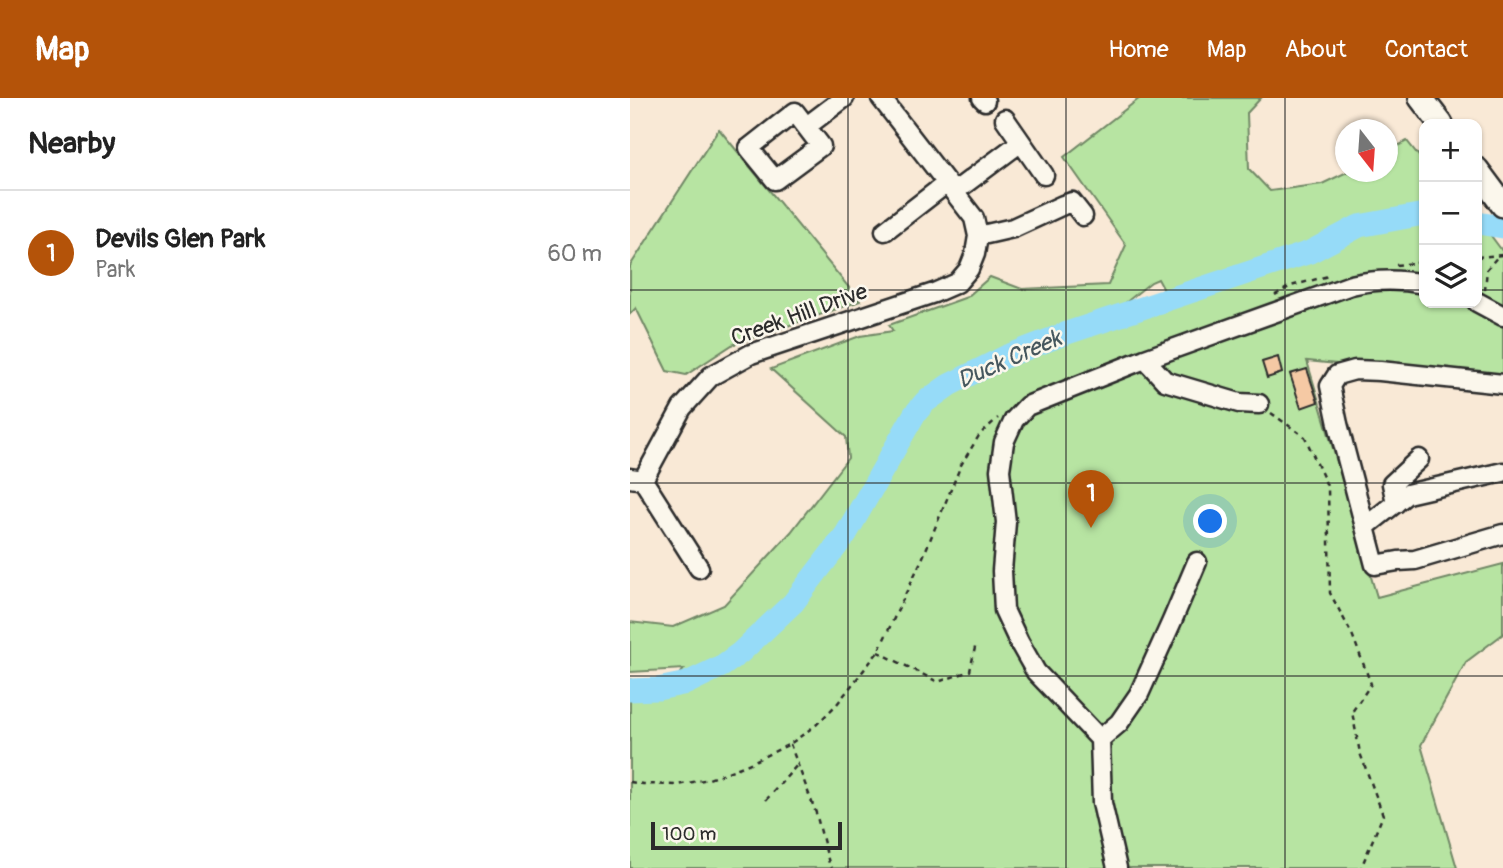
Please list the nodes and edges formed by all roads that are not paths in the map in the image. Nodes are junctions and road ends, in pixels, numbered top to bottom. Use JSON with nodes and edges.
{"nodes":[{"id":1,"x":844,"y":98,"type":"edge"},
{"id":2,"x":1421,"y":98,"type":"edge"},
{"id":3,"x":883,"y":99,"type":"edge"},
{"id":4,"x":1437,"y":119,"type":"edge"},
{"id":5,"x":1005,"y":120,"type":"dead end"},
{"id":6,"x":807,"y":125,"type":"dead end"},
{"id":7,"x":1021,"y":142,"type":"junction"},
{"id":8,"x":1044,"y":175,"type":"dead end"},
{"id":9,"x":1482,"y":177,"type":"edge"},
{"id":10,"x":951,"y":188,"type":"junction"},
{"id":11,"x":1503,"y":205,"type":"edge"},
{"id":12,"x":1083,"y":216,"type":"dead end"},
{"id":13,"x":885,"y":231,"type":"dead end"},
{"id":14,"x":978,"y":236,"type":"junction"},
{"id":15,"x":1419,"y":283,"type":"edge"},
{"id":16,"x":1482,"y":297,"type":"edge"},
{"id":17,"x":1503,"y":316,"type":"edge"},
{"id":18,"x":1145,"y":359,"type":"junction"},
{"id":19,"x":1503,"y":384,"type":"edge"},
{"id":20,"x":1259,"y":404,"type":"road end"},
{"id":21,"x":1419,"y":459,"type":"dead end"},
{"id":22,"x":1503,"y":472,"type":"edge"},
{"id":23,"x":637,"y":479,"type":"edge"},
{"id":24,"x":1396,"y":503,"type":"junction"},
{"id":25,"x":1365,"y":527,"type":"junction"},
{"id":26,"x":1503,"y":534,"type":"edge"},
{"id":27,"x":1197,"y":562,"type":"dead end"},
{"id":28,"x":699,"y":568,"type":"dead end"},
{"id":29,"x":1100,"y":740,"type":"junction"},
{"id":30,"x":1116,"y":868,"type":"edge"}],
"edges":[{"from":1,"to":6,"type":"street"},
{"from":2,"to":4,"type":"main road"},
{"from":3,"to":10,"type":"street"},
{"from":5,"to":7,"type":"street"},
{"from":7,"to":8,"type":"street"},
{"from":7,"to":10,"type":"street"},
{"from":9,"to":11,"type":"main road"},
{"from":10,"to":13,"type":"street"},
{"from":10,"to":14,"type":"street"},
{"from":12,"to":14,"type":"street"},
{"from":14,"to":23,"type":"street","name":"Creek Hill Drive"},
{"from":15,"to":18,"type":"street"},
{"from":16,"to":17,"type":"street"},
{"from":18,"to":20,"type":"street"},
{"from":18,"to":29,"type":"street"},
{"from":19,"to":25,"type":"street"},
{"from":21,"to":24,"type":"street"},
{"from":22,"to":24,"type":"street"},
{"from":23,"to":28,"type":"street"},
{"from":24,"to":25,"type":"street"},
{"from":25,"to":26,"type":"street"},
{"from":27,"to":29,"type":"street"},
{"from":29,"to":30,"type":"street"}]}
